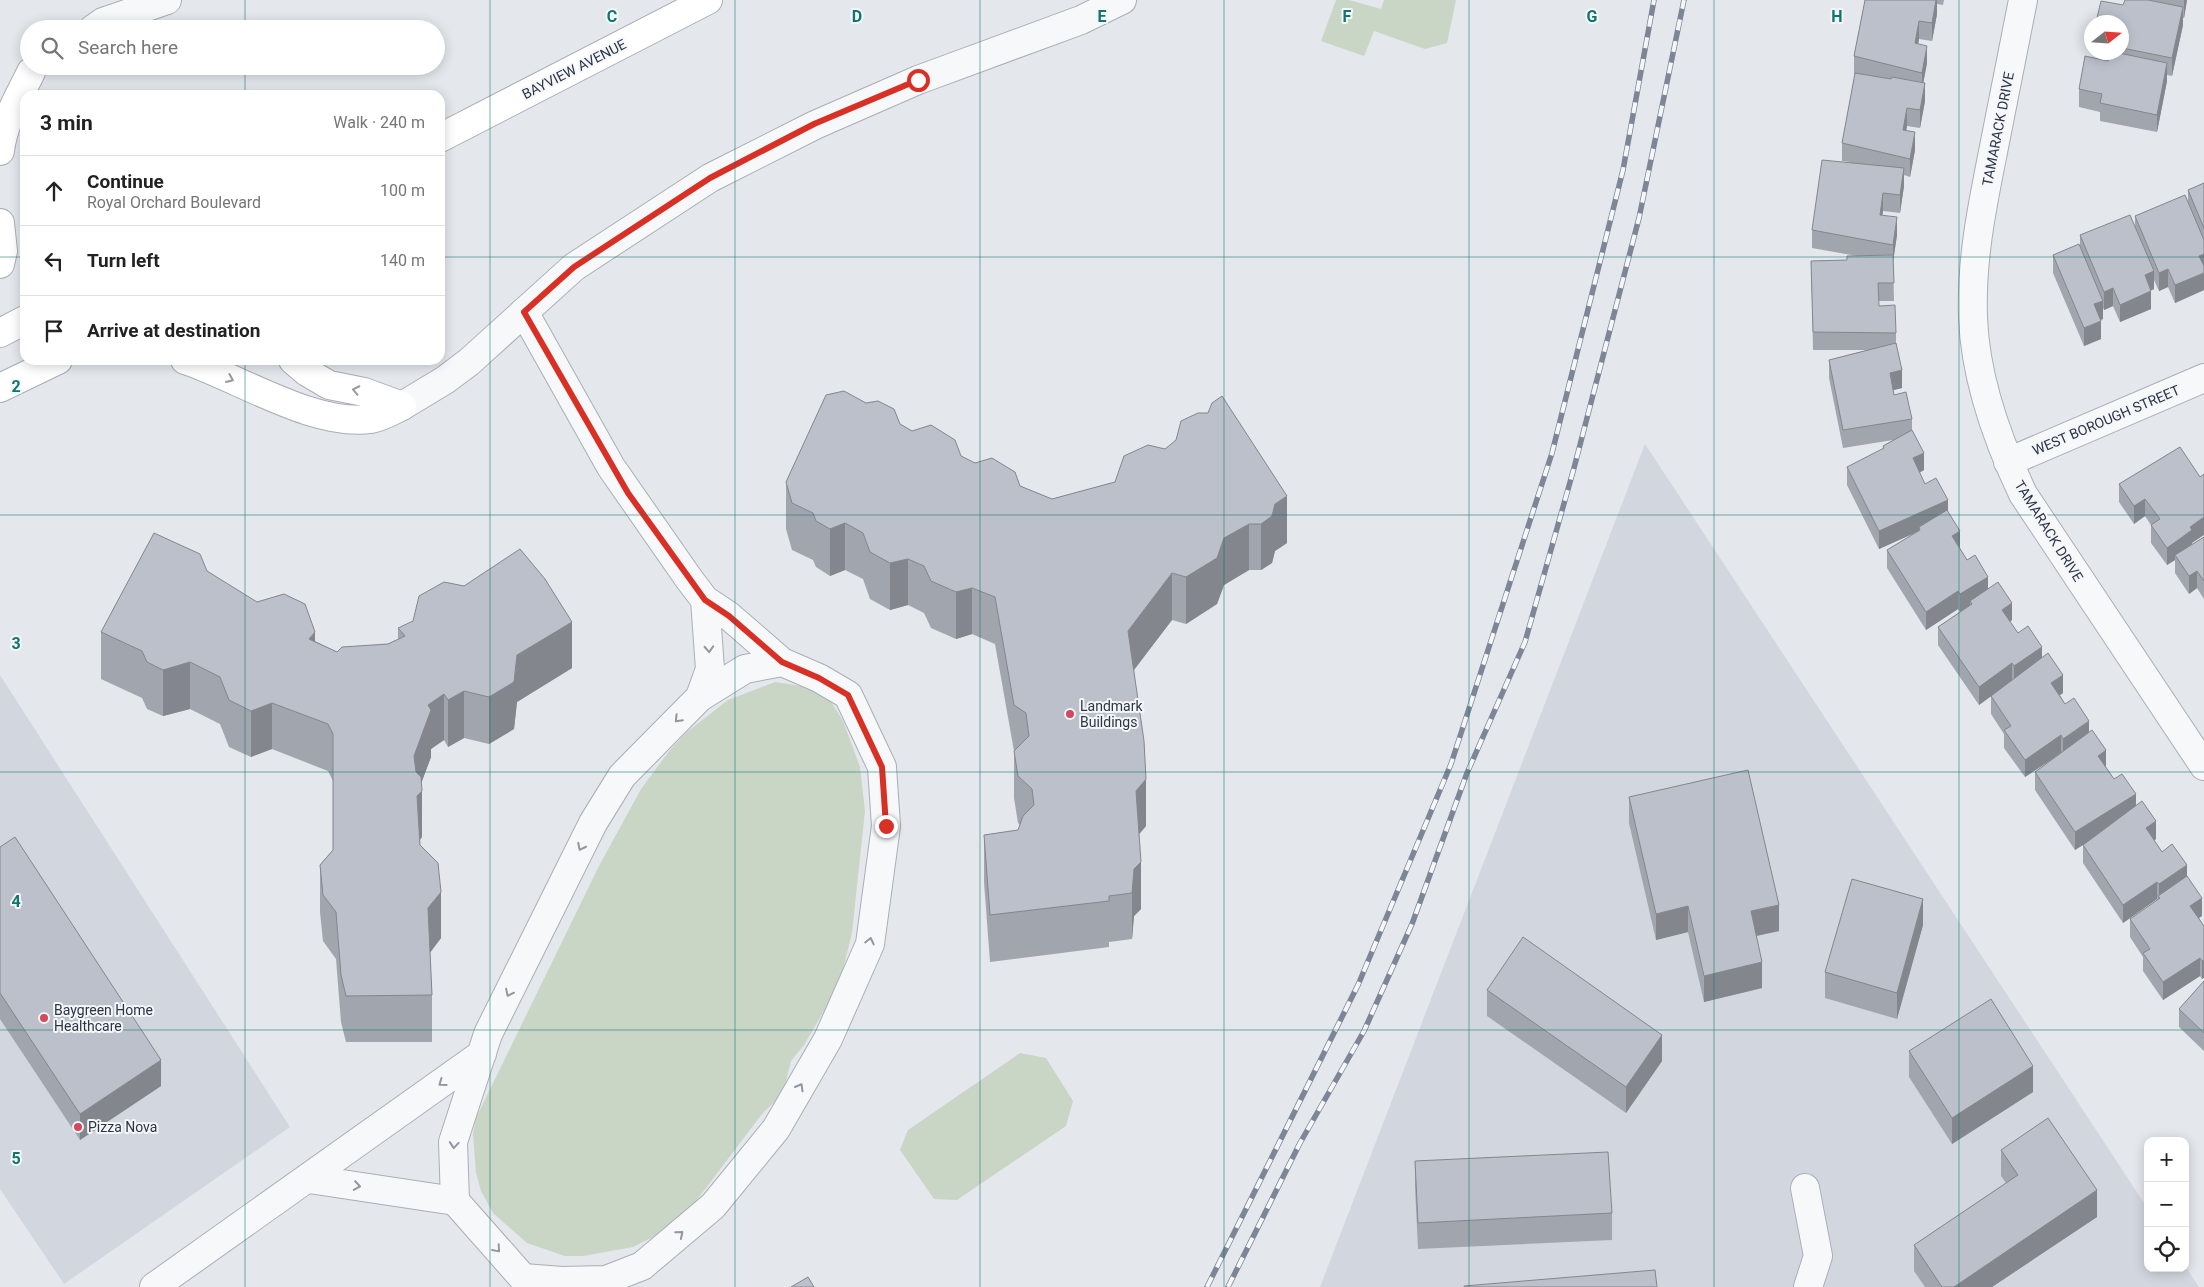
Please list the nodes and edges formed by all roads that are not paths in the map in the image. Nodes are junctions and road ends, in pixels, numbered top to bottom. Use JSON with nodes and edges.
{"nodes":[{"id":1,"x":167,"y":0,"type":"edge"},
{"id":2,"x":708,"y":0,"type":"edge"},
{"id":3,"x":1122,"y":0,"type":"edge"},
{"id":4,"x":2023,"y":0,"type":"edge"},
{"id":5,"x":109,"y":20,"type":"edge"},
{"id":6,"x":35,"y":78,"type":"edge"},
{"id":7,"x":27,"y":90,"type":"edge"},
{"id":8,"x":20,"y":100,"type":"edge"},
{"id":9,"x":445,"y":135,"type":"edge"},
{"id":10,"x":0,"y":151,"type":"edge"},
{"id":11,"x":0,"y":223,"type":"edge"},
{"id":12,"x":0,"y":264,"type":"edge"},
{"id":13,"x":524,"y":312,"type":"junction"},
{"id":14,"x":20,"y":323,"type":"edge"},
{"id":15,"x":0,"y":333,"type":"edge"},
{"id":16,"x":48,"y":365,"type":"edge"},
{"id":17,"x":198,"y":365,"type":"edge"},
{"id":18,"x":299,"y":365,"type":"edge"},
{"id":19,"x":2204,"y":378,"type":"edge"},
{"id":20,"x":0,"y":388,"type":"edge"},
{"id":21,"x":402,"y":406,"type":"junction"},
{"id":22,"x":2008,"y":462,"type":"junction"},
{"id":23,"x":705,"y":600,"type":"junction"},
{"id":24,"x":782,"y":662,"type":"junction"},
{"id":25,"x":700,"y":697,"type":"junction"},
{"id":26,"x":2204,"y":766,"type":"edge"},
{"id":27,"x":482,"y":1054,"type":"junction"},
{"id":28,"x":309,"y":1179,"type":"junction"},
{"id":29,"x":1805,"y":1188,"type":"dead end"},
{"id":30,"x":455,"y":1201,"type":"junction"},
{"id":31,"x":154,"y":1287,"type":"edge"},
{"id":32,"x":1808,"y":1287,"type":"edge"}],
"edges":[{"from":1,"to":5,"type":"street"},
{"from":2,"to":9,"type":"main road","name":"BAYVIEW AVENUE"},
{"from":3,"to":13,"type":"street"},
{"from":4,"to":22,"type":"street","name":"TAMARACK DRIVE"},
{"from":6,"to":7,"type":"main road"},
{"from":8,"to":10,"type":"main road"},
{"from":11,"to":12,"type":"main road"},
{"from":13,"to":21,"type":"street"},
{"from":13,"to":23,"type":"street"},
{"from":14,"to":15,"type":"main road"},
{"from":16,"to":20,"type":"main road"},
{"from":17,"to":21,"type":"main road","one_way":true},
{"from":21,"to":18,"type":"main road","one_way":true},
{"from":19,"to":22,"type":"street","name":"WEST BOROUGH STREET"},
{"from":22,"to":26,"type":"street","name":"TAMARACK DRIVE"},
{"from":23,"to":24,"type":"street"},
{"from":23,"to":25,"type":"street","one_way":true},
{"from":24,"to":25,"type":"street"},
{"from":30,"to":24,"type":"street","one_way":true},
{"from":25,"to":27,"type":"street","one_way":true},
{"from":27,"to":28,"type":"street","one_way":true},
{"from":27,"to":30,"type":"street","one_way":true},
{"from":28,"to":30,"type":"street","one_way":true},
{"from":28,"to":31,"type":"street"},
{"from":29,"to":32,"type":"street"}]}
